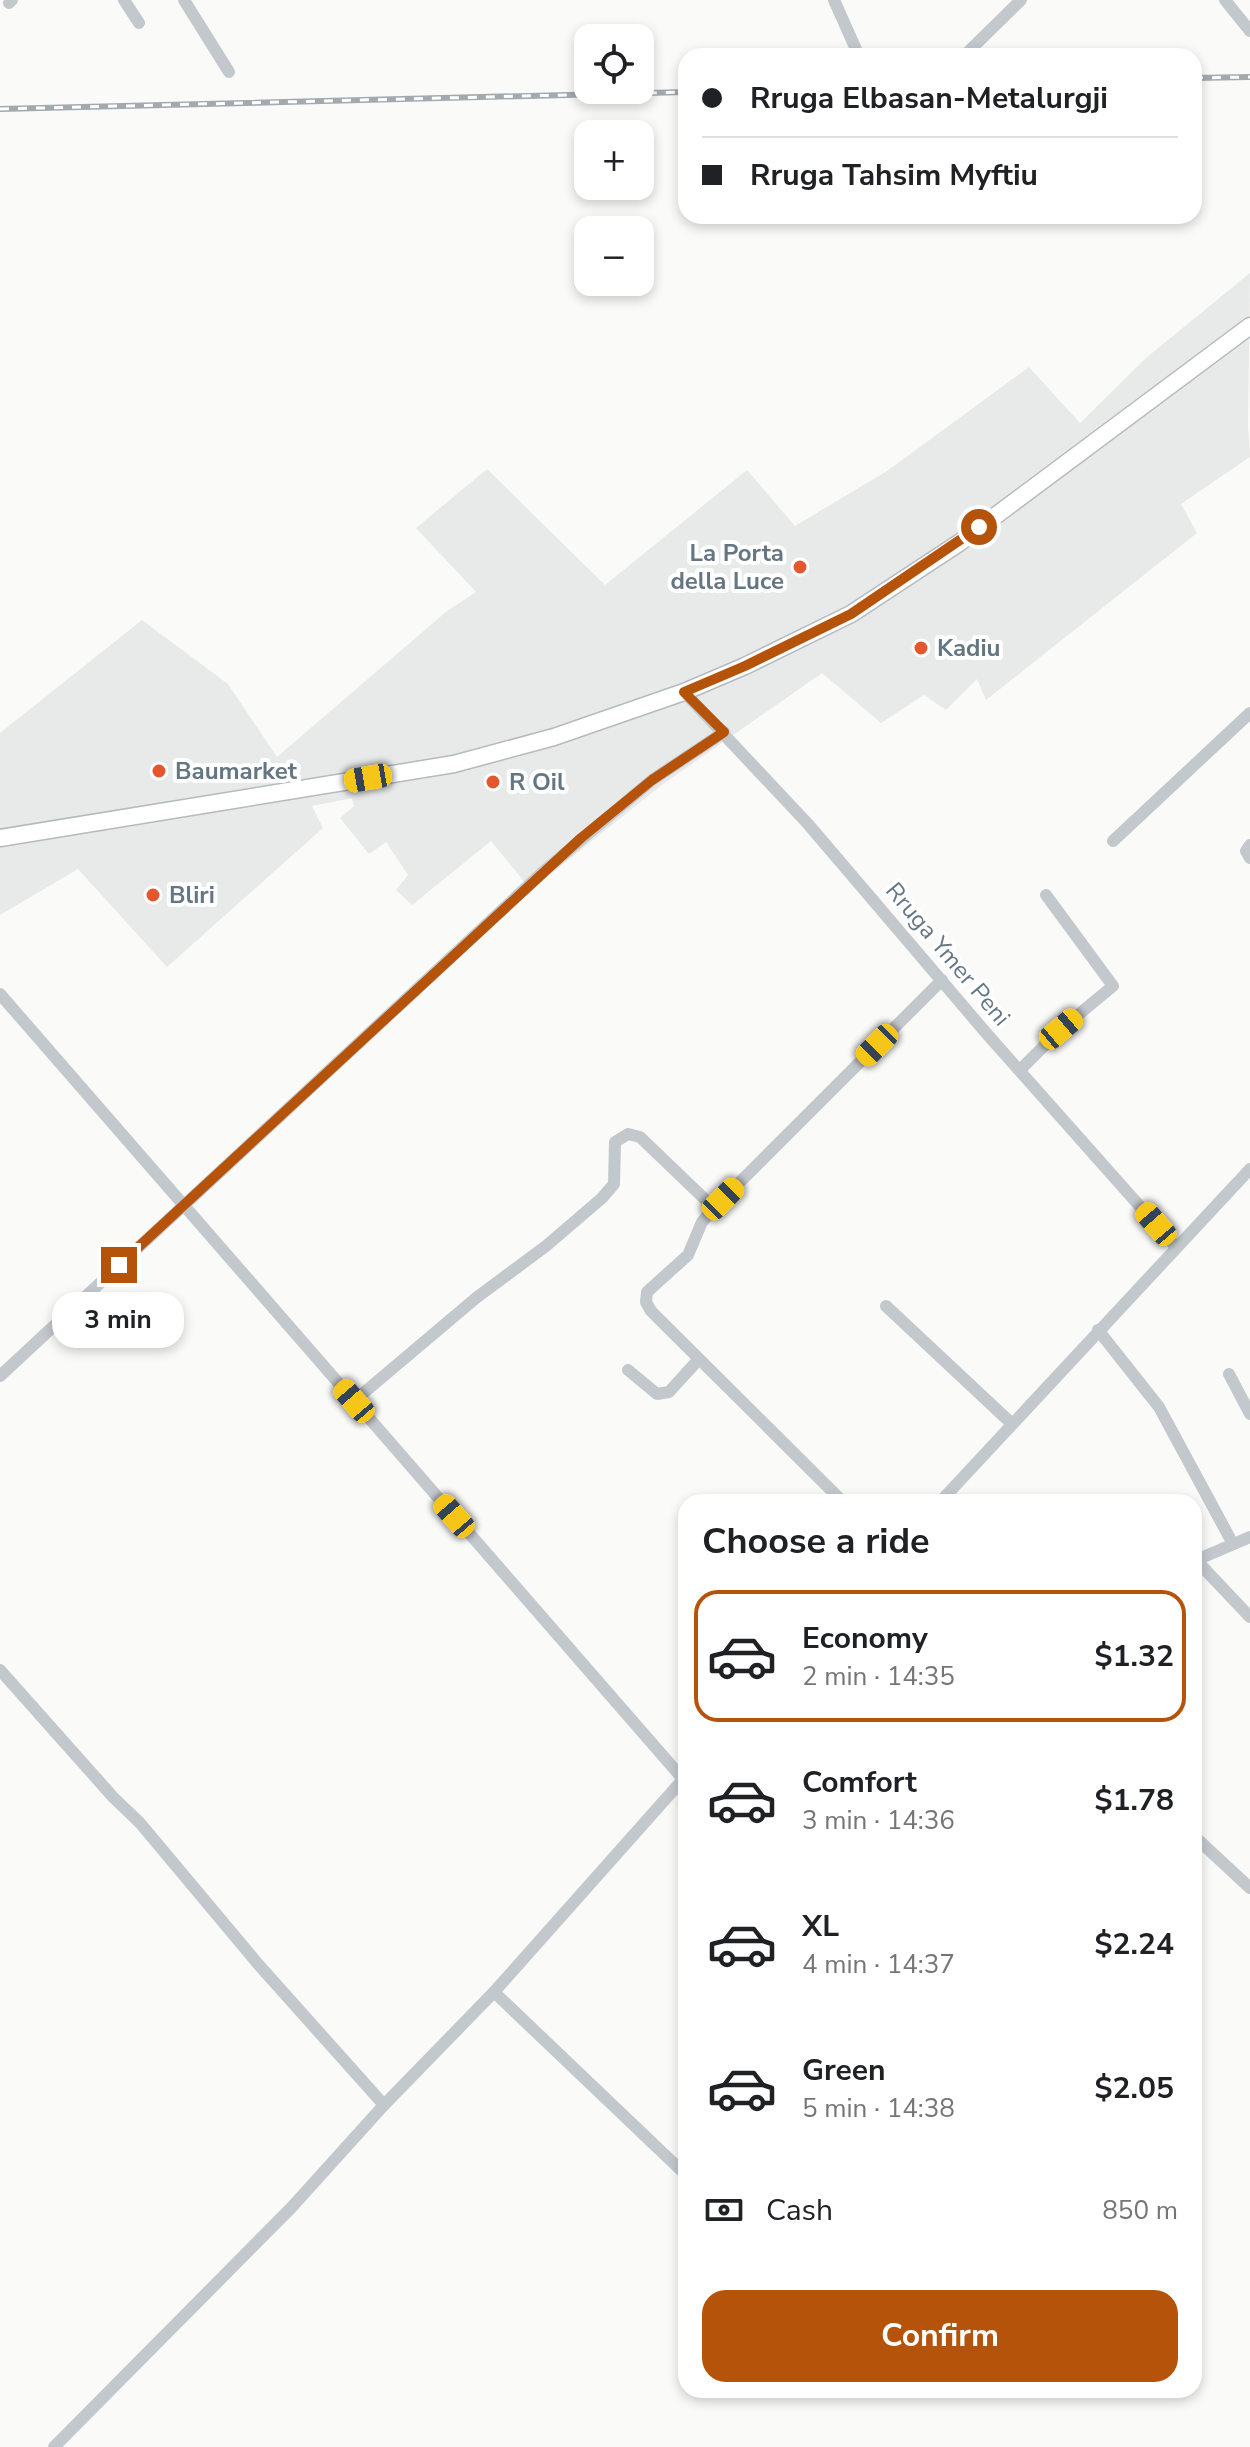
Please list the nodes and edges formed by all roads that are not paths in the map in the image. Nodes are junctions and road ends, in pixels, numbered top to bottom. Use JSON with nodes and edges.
{"nodes":[{"id":1,"x":124,"y":0,"type":"edge"},
{"id":2,"x":184,"y":0,"type":"edge"},
{"id":3,"x":834,"y":0,"type":"edge"},
{"id":4,"x":1021,"y":0,"type":"edge"},
{"id":5,"x":1225,"y":0,"type":"edge"},
{"id":6,"x":139,"y":23,"type":"dead end"},
{"id":7,"x":1250,"y":31,"type":"edge"},
{"id":8,"x":855,"y":48,"type":"edge"},
{"id":9,"x":972,"y":48,"type":"edge"},
{"id":10,"x":229,"y":72,"type":"dead end"},
{"id":11,"x":1250,"y":326,"type":"edge"},
{"id":12,"x":684,"y":692,"type":"junction"},
{"id":13,"x":1250,"y":713,"type":"edge"},
{"id":14,"x":724,"y":732,"type":"junction"},
{"id":15,"x":0,"y":838,"type":"edge"},
{"id":16,"x":1113,"y":841,"type":"dead end"},
{"id":17,"x":1250,"y":845,"type":"edge"},
{"id":18,"x":1250,"y":858,"type":"edge"},
{"id":19,"x":1046,"y":895,"type":"dead end"},
{"id":20,"x":942,"y":980,"type":"junction"},
{"id":21,"x":0,"y":994,"type":"edge"},
{"id":22,"x":1020,"y":1070,"type":"junction"},
{"id":23,"x":1250,"y":1169,"type":"edge"},
{"id":24,"x":183,"y":1204,"type":"junction"},
{"id":25,"x":714,"y":1208,"type":"junction"},
{"id":26,"x":1176,"y":1247,"type":"junction"},
{"id":27,"x":886,"y":1306,"type":"dead end"},
{"id":28,"x":1098,"y":1330,"type":"junction"},
{"id":29,"x":699,"y":1359,"type":"junction"},
{"id":30,"x":628,"y":1370,"type":"dead end"},
{"id":31,"x":1229,"y":1374,"type":"dead end"},
{"id":32,"x":0,"y":1376,"type":"edge"},
{"id":33,"x":354,"y":1401,"type":"junction"},
{"id":34,"x":1250,"y":1414,"type":"edge"},
{"id":35,"x":1011,"y":1423,"type":"junction"},
{"id":36,"x":835,"y":1494,"type":"edge"},
{"id":37,"x":952,"y":1494,"type":"edge"},
{"id":38,"x":1250,"y":1537,"type":"edge"},
{"id":39,"x":1233,"y":1544,"type":"junction"},
{"id":40,"x":1202,"y":1558,"type":"edge"},
{"id":41,"x":1202,"y":1568,"type":"edge"},
{"id":42,"x":1250,"y":1617,"type":"edge"},
{"id":43,"x":0,"y":1670,"type":"edge"},
{"id":44,"x":678,"y":1769,"type":"edge"},
{"id":45,"x":678,"y":1785,"type":"edge"},
{"id":46,"x":1202,"y":1843,"type":"edge"},
{"id":47,"x":1250,"y":1888,"type":"edge"},
{"id":48,"x":494,"y":1992,"type":"junction"},
{"id":49,"x":384,"y":2105,"type":"junction"},
{"id":50,"x":678,"y":2167,"type":"edge"},
{"id":51,"x":54,"y":2447,"type":"edge"}],
"edges":[{"from":1,"to":6,"type":"street"},
{"from":2,"to":10,"type":"street"},
{"from":3,"to":8,"type":"street"},
{"from":4,"to":9,"type":"street"},
{"from":5,"to":7,"type":"street"},
{"from":11,"to":12,"type":"main road"},
{"from":12,"to":14,"type":"street","name":"Rruga Ymer Peni"},
{"from":12,"to":15,"type":"main road"},
{"from":13,"to":16,"type":"street"},
{"from":14,"to":20,"type":"street","name":"Rruga Ymer Peni"},
{"from":14,"to":24,"type":"street"},
{"from":17,"to":18,"type":"street"},
{"from":19,"to":22,"type":"street"},
{"from":20,"to":22,"type":"street","name":"Rruga Ymer Peni"},
{"from":20,"to":25,"type":"street"},
{"from":21,"to":24,"type":"street"},
{"from":22,"to":26,"type":"street","name":"Rruga Ymer Peni"},
{"from":23,"to":26,"type":"street"},
{"from":24,"to":32,"type":"street"},
{"from":24,"to":33,"type":"street"},
{"from":25,"to":29,"type":"street"},
{"from":25,"to":33,"type":"street"},
{"from":26,"to":28,"type":"street"},
{"from":27,"to":35,"type":"street"},
{"from":28,"to":35,"type":"street"},
{"from":28,"to":39,"type":"street"},
{"from":29,"to":30,"type":"street"},
{"from":29,"to":36,"type":"street"},
{"from":31,"to":34,"type":"street"},
{"from":33,"to":44,"type":"street"},
{"from":35,"to":37,"type":"street"},
{"from":38,"to":39,"type":"street"},
{"from":39,"to":40,"type":"street"},
{"from":41,"to":42,"type":"street"},
{"from":43,"to":49,"type":"street"},
{"from":45,"to":48,"type":"street"},
{"from":46,"to":47,"type":"street"},
{"from":48,"to":49,"type":"street"},
{"from":48,"to":50,"type":"street"},
{"from":49,"to":51,"type":"street"}]}
